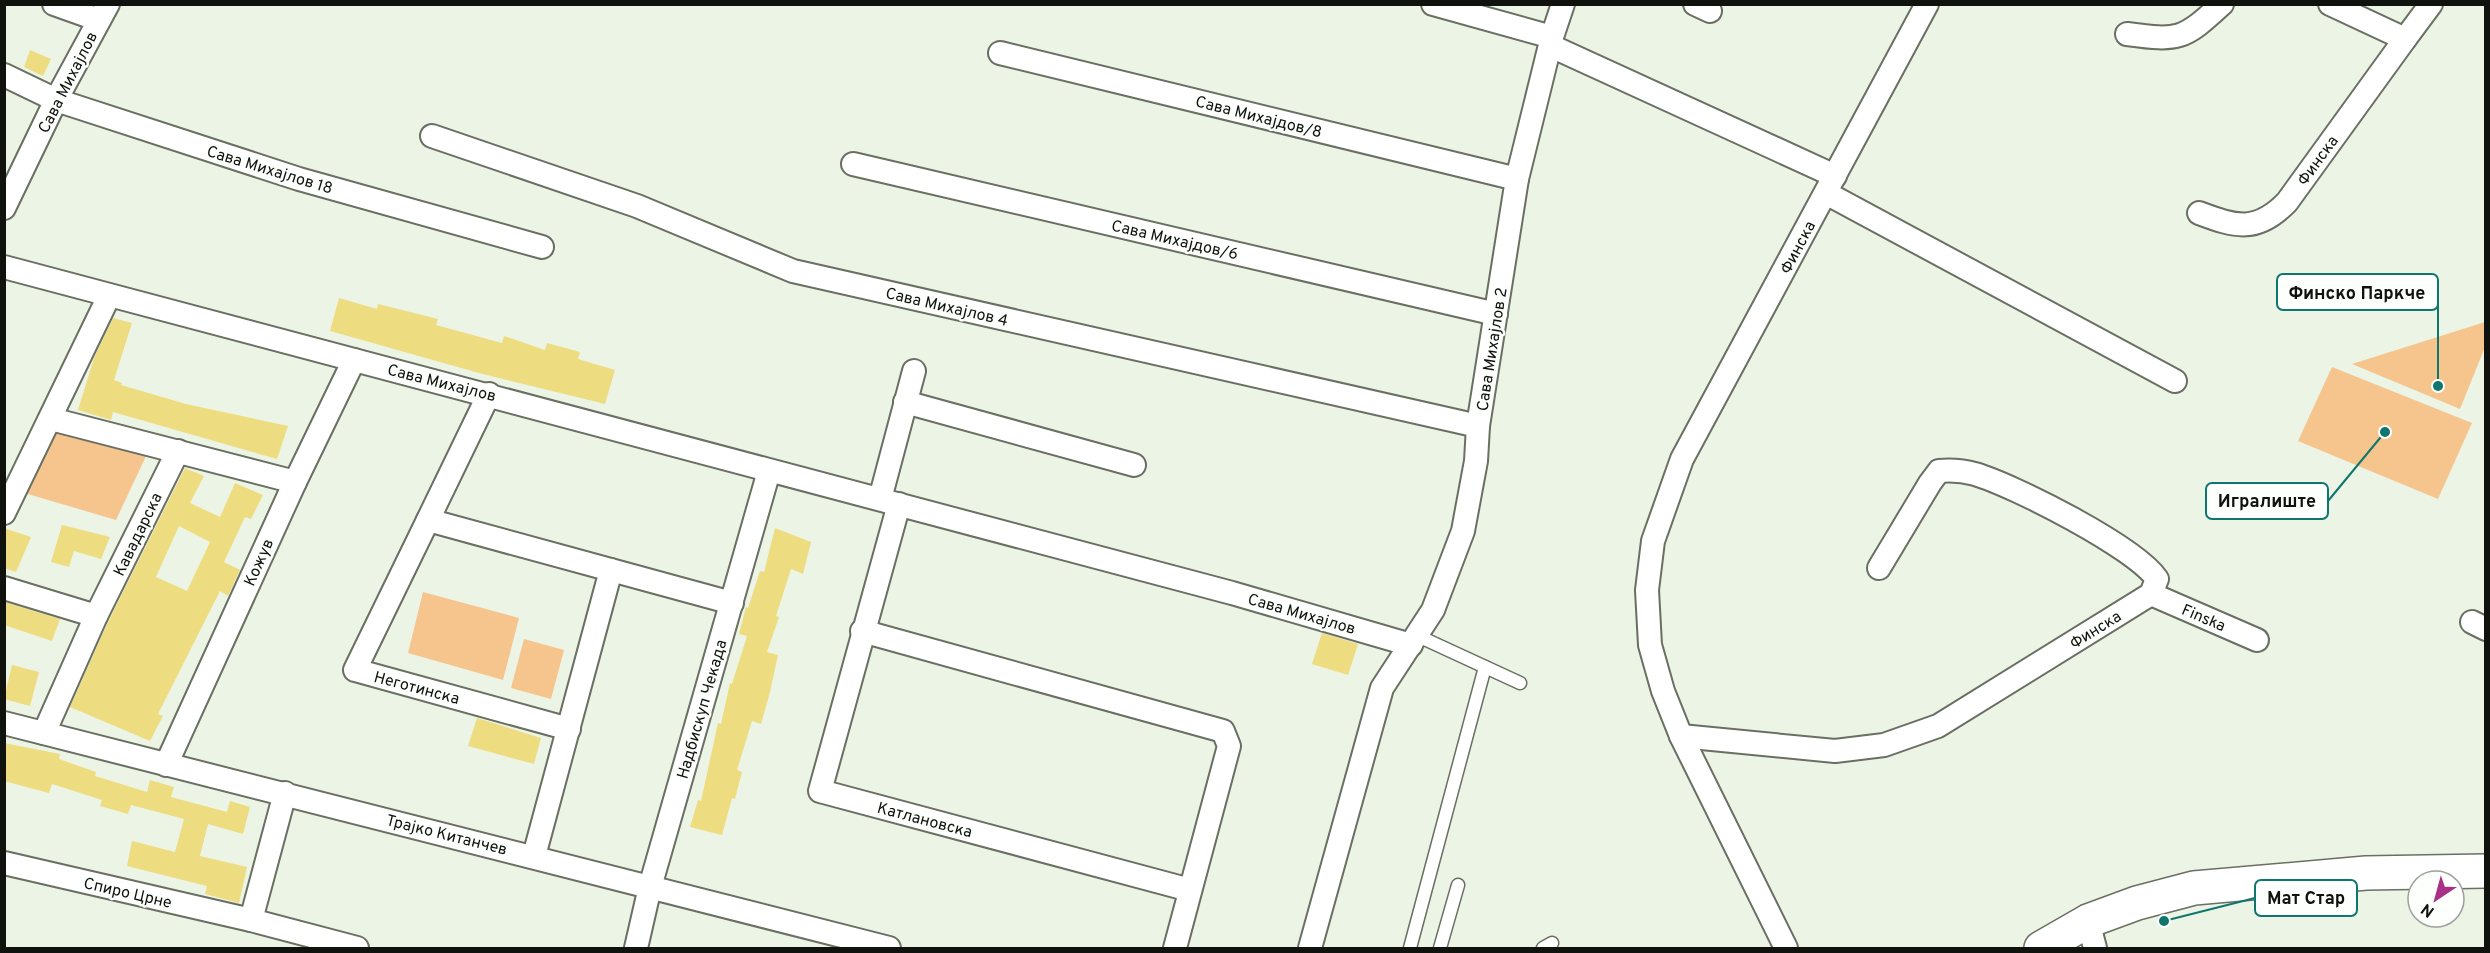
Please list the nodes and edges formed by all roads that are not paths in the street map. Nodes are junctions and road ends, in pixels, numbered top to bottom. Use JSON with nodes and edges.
{"nodes":[{"id":1,"x":54,"y":4,"type":"edge"},
{"id":2,"x":1434,"y":4,"type":"edge"},
{"id":3,"x":1563,"y":4,"type":"edge"},
{"id":4,"x":1927,"y":4,"type":"edge"},
{"id":5,"x":2222,"y":4,"type":"edge"},
{"id":6,"x":2330,"y":4,"type":"edge"},
{"id":7,"x":2431,"y":4,"type":"edge"},
{"id":8,"x":104,"y":12,"type":"edge"},
{"id":9,"x":2127,"y":34,"type":"dead end"},
{"id":10,"x":2405,"y":39,"type":"junction"},
{"id":11,"x":1551,"y":41,"type":"junction"},
{"id":12,"x":1000,"y":53,"type":"dead end"},
{"id":13,"x":4,"y":75,"type":"edge"},
{"id":14,"x":56,"y":100,"type":"junction"},
{"id":15,"x":432,"y":136,"type":"dead end"},
{"id":16,"x":853,"y":164,"type":"dead end"},
{"id":17,"x":1517,"y":179,"type":"junction"},
{"id":18,"x":1830,"y":184,"type":"junction"},
{"id":19,"x":5,"y":204,"type":"edge"},
{"id":20,"x":2199,"y":213,"type":"dead end"},
{"id":21,"x":542,"y":247,"type":"dead end"},
{"id":22,"x":4,"y":267,"type":"edge"},
{"id":23,"x":109,"y":296,"type":"junction"},
{"id":24,"x":1496,"y":314,"type":"junction"},
{"id":25,"x":354,"y":360,"type":"junction"},
{"id":26,"x":914,"y":371,"type":"dead end"},
{"id":27,"x":2175,"y":381,"type":"dead end"},
{"id":28,"x":489,"y":394,"type":"junction"},
{"id":29,"x":905,"y":402,"type":"junction"},
{"id":30,"x":51,"y":419,"type":"junction"},
{"id":31,"x":1478,"y":426,"type":"junction"},
{"id":32,"x":178,"y":451,"type":"junction"},
{"id":33,"x":1134,"y":465,"type":"dead end"},
{"id":34,"x":769,"y":471,"type":"junction"},
{"id":35,"x":295,"y":482,"type":"junction"},
{"id":36,"x":890,"y":501,"type":"junction"},
{"id":37,"x":4,"y":513,"type":"edge"},
{"id":38,"x":428,"y":520,"type":"junction"},
{"id":39,"x":1879,"y":568,"type":"dead end"},
{"id":40,"x":611,"y":570,"type":"junction"},
{"id":41,"x":4,"y":588,"type":"edge"},
{"id":42,"x":2151,"y":594,"type":"junction"},
{"id":43,"x":732,"y":603,"type":"junction"},
{"id":44,"x":96,"y":616,"type":"junction"},
{"id":45,"x":862,"y":631,"type":"junction"},
{"id":46,"x":1414,"y":640,"type":"junction"},
{"id":47,"x":2257,"y":640,"type":"dead end"},
{"id":48,"x":1485,"y":667,"type":"junction"},
{"id":49,"x":1520,"y":683,"type":"dead end"},
{"id":50,"x":4,"y":723,"type":"edge"},
{"id":51,"x":569,"y":729,"type":"junction"},
{"id":52,"x":44,"y":733,"type":"junction"},
{"id":53,"x":1681,"y":736,"type":"junction"},
{"id":54,"x":166,"y":765,"type":"junction"},
{"id":55,"x":285,"y":793,"type":"junction"},
{"id":56,"x":534,"y":856,"type":"junction"},
{"id":57,"x":4,"y":863,"type":"edge"},
{"id":58,"x":2486,"y":871,"type":"edge"},
{"id":59,"x":1458,"y":885,"type":"dead end"},
{"id":60,"x":650,"y":887,"type":"junction"},
{"id":61,"x":1190,"y":890,"type":"junction"},
{"id":62,"x":251,"y":920,"type":"junction"},
{"id":63,"x":2091,"y":935,"type":"edge"},
{"id":64,"x":357,"y":948,"type":"edge"},
{"id":65,"x":636,"y":948,"type":"edge"},
{"id":66,"x":889,"y":948,"type":"edge"},
{"id":67,"x":1175,"y":948,"type":"edge"},
{"id":68,"x":1310,"y":948,"type":"edge"},
{"id":69,"x":1410,"y":948,"type":"edge"},
{"id":70,"x":1440,"y":948,"type":"edge"},
{"id":71,"x":1786,"y":948,"type":"edge"},
{"id":72,"x":2041,"y":948,"type":"edge"}],
"edges":[{"from":1,"to":8,"type":"street"},
{"from":2,"to":11,"type":"street"},
{"from":3,"to":11,"type":"street","name":"Сава Михајлов 2"},
{"from":4,"to":18,"type":"street","name":"Финска"},
{"from":5,"to":9,"type":"street"},
{"from":6,"to":10,"type":"street"},
{"from":7,"to":10,"type":"street","name":"Финска"},
{"from":8,"to":14,"type":"street","name":"Сава Михајлов"},
{"from":10,"to":20,"type":"street","name":"Финска"},
{"from":11,"to":17,"type":"street","name":"Сава Михајлов 2"},
{"from":11,"to":18,"type":"street"},
{"from":12,"to":17,"type":"street","name":"Сава Михајдов/8"},
{"from":13,"to":14,"type":"street","name":"Сава Михајлов 18"},
{"from":14,"to":19,"type":"street","name":"Сава Михајлов"},
{"from":14,"to":21,"type":"street","name":"Сава Михајлов 18"},
{"from":15,"to":31,"type":"street","name":"Сава Михајлов 4"},
{"from":16,"to":24,"type":"street","name":"Сава Михајдов/6"},
{"from":17,"to":24,"type":"street","name":"Сава Михајлов 2"},
{"from":18,"to":27,"type":"street"},
{"from":18,"to":53,"type":"street","name":"Финска"},
{"from":22,"to":23,"type":"street","name":"Сава Михајлов"},
{"from":23,"to":25,"type":"street","name":"Сава Михајлов"},
{"from":23,"to":30,"type":"street"},
{"from":24,"to":31,"type":"street","name":"Сава Михајлов 2"},
{"from":25,"to":28,"type":"street","name":"Сава Михајлов"},
{"from":25,"to":35,"type":"street","name":"Кожув"},
{"from":26,"to":29,"type":"street"},
{"from":28,"to":34,"type":"street","name":"Сава Михајлов"},
{"from":28,"to":38,"type":"street","name":"Неготинска"},
{"from":29,"to":33,"type":"street"},
{"from":29,"to":36,"type":"street"},
{"from":30,"to":32,"type":"street"},
{"from":30,"to":37,"type":"street"},
{"from":31,"to":46,"type":"street","name":"Сава Михајлов 2"},
{"from":32,"to":35,"type":"street"},
{"from":32,"to":44,"type":"street","name":"Кавадарска"},
{"from":34,"to":36,"type":"street","name":"Сава Михајлов"},
{"from":34,"to":43,"type":"street","name":"Надбискуп Чекада"},
{"from":35,"to":54,"type":"street","name":"Кожув"},
{"from":36,"to":45,"type":"street","name":"Катлановска"},
{"from":36,"to":46,"type":"street","name":"Сава Михајлов"},
{"from":38,"to":40,"type":"street"},
{"from":38,"to":51,"type":"street","name":"Неготинска"},
{"from":39,"to":42,"type":"street"},
{"from":40,"to":43,"type":"street"},
{"from":40,"to":51,"type":"street"},
{"from":41,"to":44,"type":"street"},
{"from":42,"to":47,"type":"street","name":"Finska"},
{"from":42,"to":53,"type":"street","name":"Финска"},
{"from":43,"to":60,"type":"street","name":"Надбискуп Чекада"},
{"from":44,"to":52,"type":"street","name":"Кавадарска"},
{"from":45,"to":61,"type":"street"},
{"from":45,"to":61,"type":"street","name":"Катлановска"},
{"from":46,"to":48,"type":"lane"},
{"from":46,"to":68,"type":"street"},
{"from":48,"to":49,"type":"lane"},
{"from":48,"to":69,"type":"lane"},
{"from":50,"to":52,"type":"street","name":"Трајко Китанчев"},
{"from":51,"to":56,"type":"street"},
{"from":52,"to":54,"type":"street","name":"Трајко Китанчев"},
{"from":53,"to":71,"type":"street","name":"Финска"},
{"from":54,"to":55,"type":"street","name":"Трајко Китанчев"},
{"from":55,"to":56,"type":"street","name":"Трајко Китанчев"},
{"from":55,"to":62,"type":"street"},
{"from":56,"to":60,"type":"street","name":"Трајко Китанчев"},
{"from":57,"to":62,"type":"street","name":"Спиро Црне"},
{"from":58,"to":63,"type":"main road"},
{"from":59,"to":70,"type":"lane"},
{"from":60,"to":65,"type":"street","name":"Надбискуп Чекада"},
{"from":60,"to":66,"type":"street","name":"Трајко Китанчев"},
{"from":61,"to":67,"type":"street"},
{"from":62,"to":64,"type":"street","name":"Спиро Црне"},
{"from":63,"to":72,"type":"main road"}]}
